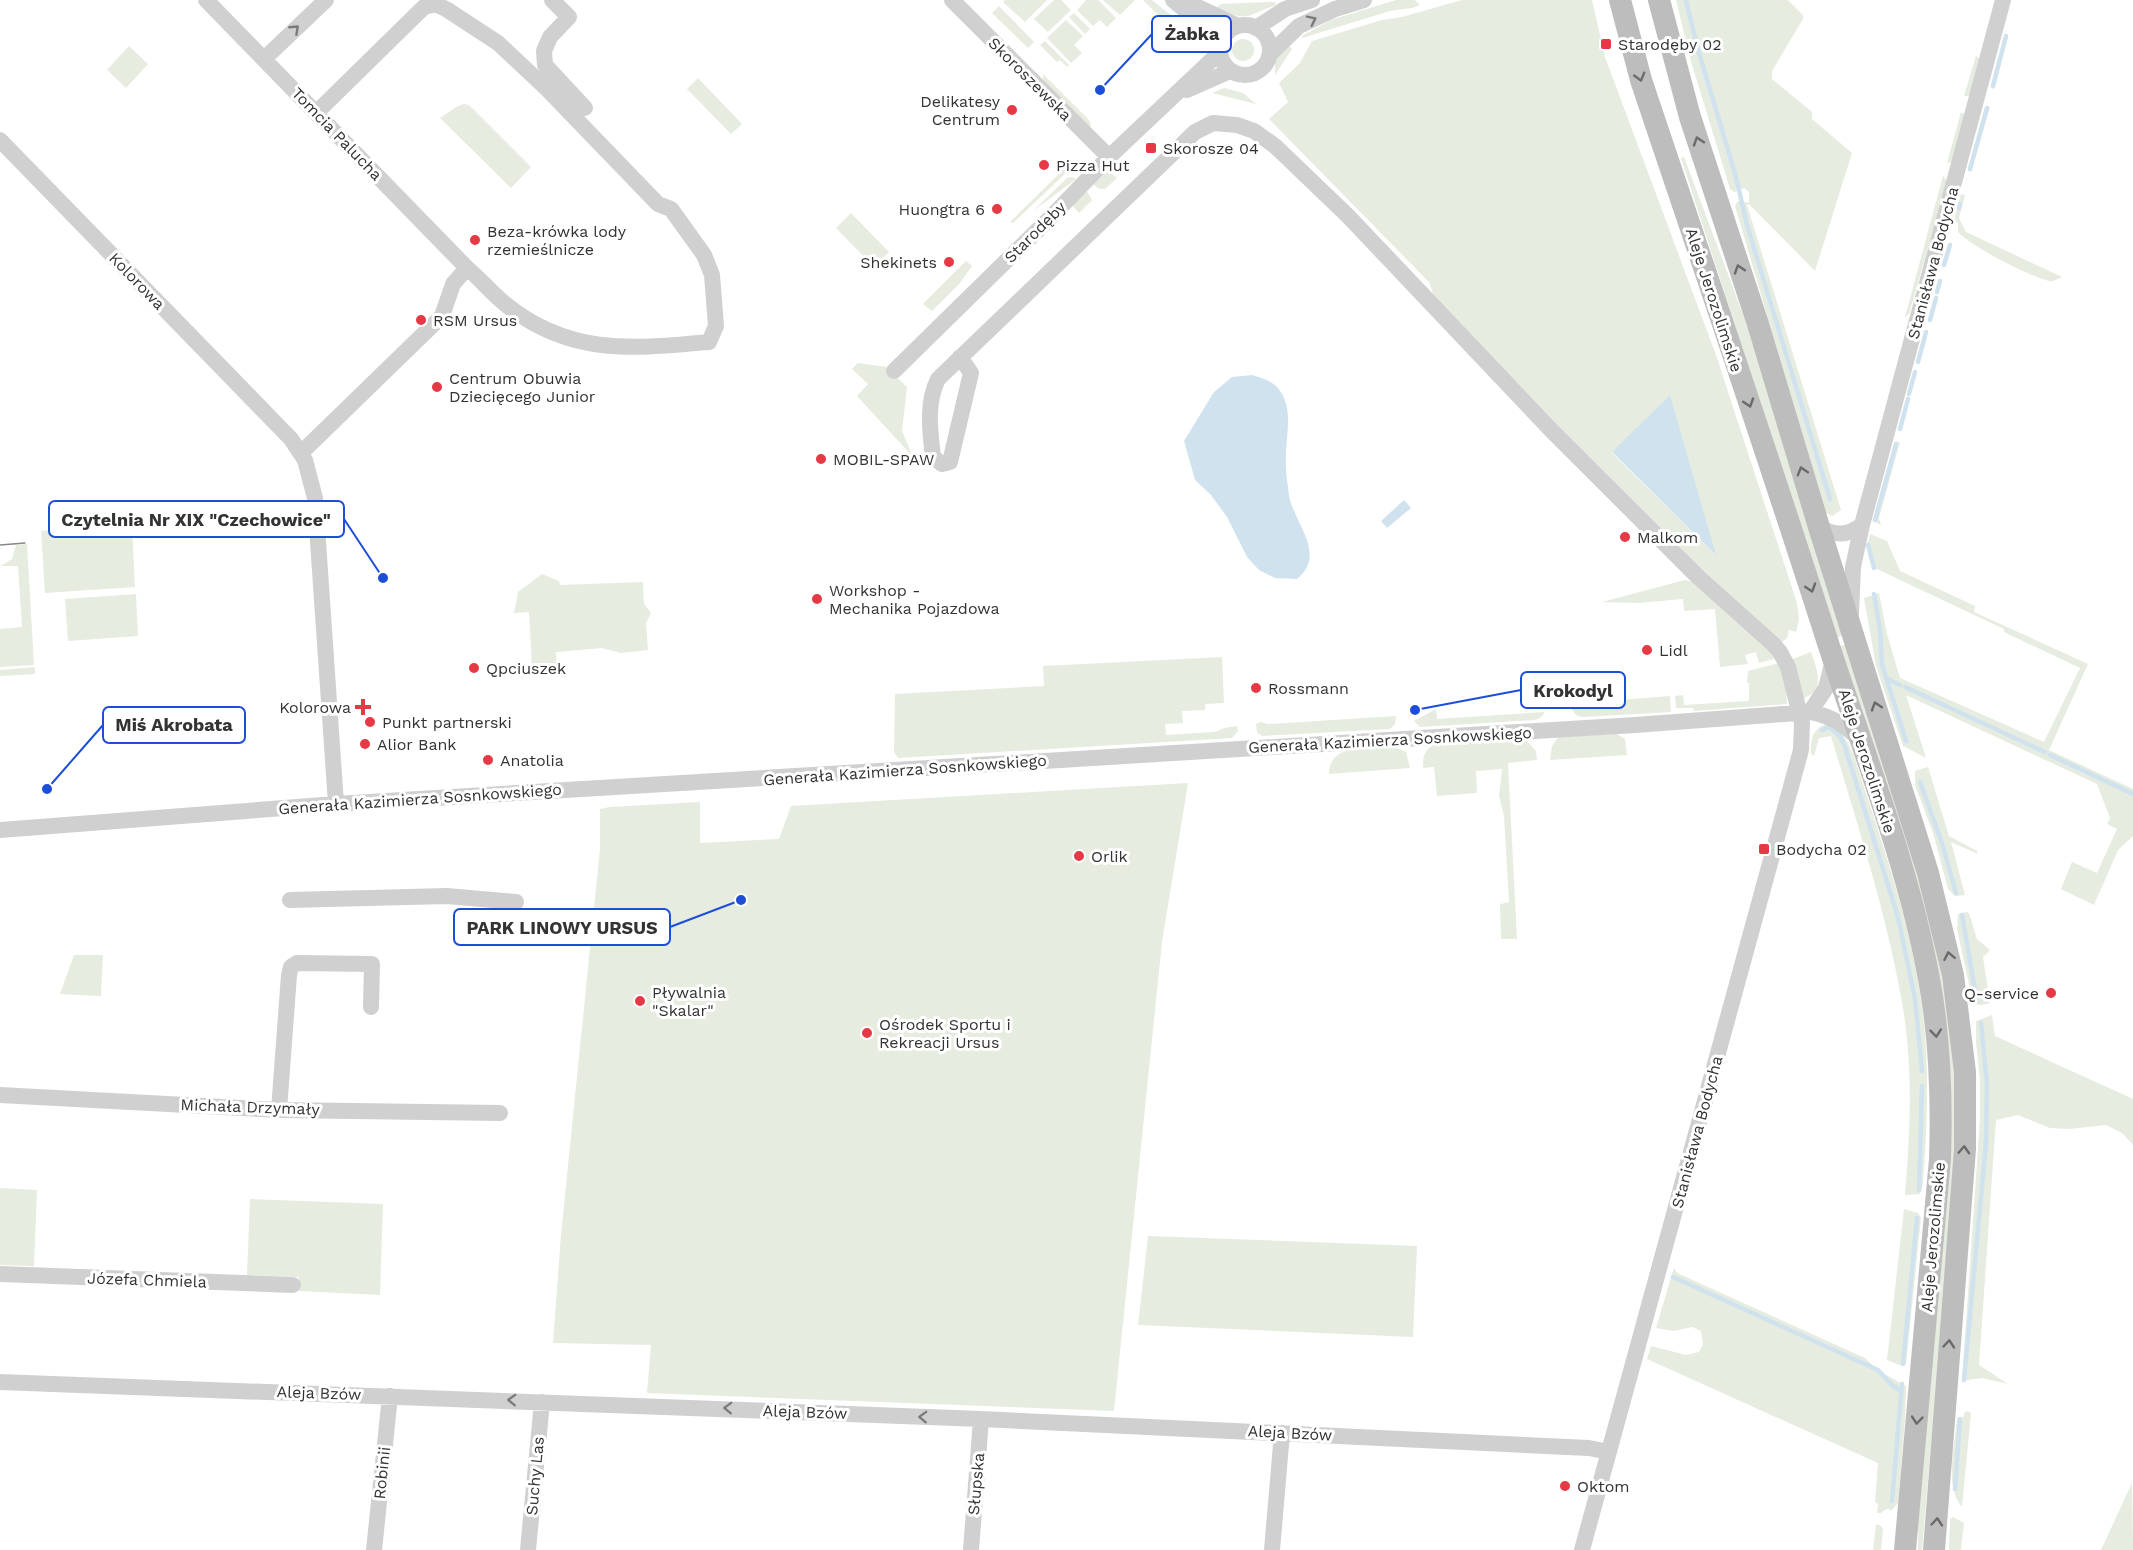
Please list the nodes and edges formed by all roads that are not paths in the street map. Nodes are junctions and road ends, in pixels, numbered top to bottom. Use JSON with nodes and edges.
{"nodes":[{"id":1,"x":206,"y":0,"type":"edge"},
{"id":2,"x":326,"y":0,"type":"edge"},
{"id":3,"x":552,"y":0,"type":"edge"},
{"id":4,"x":952,"y":0,"type":"edge"},
{"id":5,"x":1173,"y":0,"type":"edge"},
{"id":6,"x":1183,"y":0,"type":"edge"},
{"id":7,"x":1312,"y":0,"type":"edge"},
{"id":8,"x":1364,"y":0,"type":"edge"},
{"id":9,"x":1620,"y":0,"type":"edge"},
{"id":10,"x":1659,"y":0,"type":"edge"},
{"id":11,"x":2003,"y":0,"type":"edge"},
{"id":12,"x":1238,"y":26,"type":"junction"},
{"id":13,"x":1256,"y":28,"type":"junction"},
{"id":14,"x":1220,"y":47,"type":"junction"},
{"id":15,"x":1270,"y":54,"type":"junction"},
{"id":16,"x":264,"y":59,"type":"junction"},
{"id":17,"x":1230,"y":71,"type":"junction"},
{"id":18,"x":1179,"y":94,"type":"junction"},
{"id":19,"x":585,"y":108,"type":"dead end"},
{"id":20,"x":317,"y":112,"type":"junction"},
{"id":21,"x":0,"y":140,"type":"edge"},
{"id":22,"x":1109,"y":157,"type":"junction"},
{"id":23,"x":467,"y":268,"type":"junction"},
{"id":24,"x":960,"y":357,"type":"junction"},
{"id":25,"x":894,"y":371,"type":"dead end"},
{"id":26,"x":930,"y":428,"type":"junction"},
{"id":27,"x":956,"y":433,"type":"junction"},
{"id":28,"x":302,"y":453,"type":"junction"},
{"id":29,"x":1862,"y":525,"type":"junction"},
{"id":30,"x":1819,"y":527,"type":"junction"},
{"id":31,"x":1851,"y":627,"type":"junction"},
{"id":32,"x":1833,"y":659,"type":"junction"},
{"id":33,"x":1804,"y":713,"type":"junction"},
{"id":34,"x":1861,"y":740,"type":"junction"},
{"id":35,"x":336,"y":804,"type":"junction"},
{"id":36,"x":0,"y":830,"type":"edge"},
{"id":37,"x":290,"y":900,"type":"dead end"},
{"id":38,"x":516,"y":902,"type":"dead end"},
{"id":39,"x":371,"y":1007,"type":"dead end"},
{"id":40,"x":0,"y":1095,"type":"edge"},
{"id":41,"x":279,"y":1110,"type":"junction"},
{"id":42,"x":500,"y":1113,"type":"dead end"},
{"id":43,"x":0,"y":1274,"type":"edge"},
{"id":44,"x":293,"y":1285,"type":"dead end"},
{"id":45,"x":0,"y":1382,"type":"edge"},
{"id":46,"x":390,"y":1396,"type":"junction"},
{"id":47,"x":542,"y":1402,"type":"junction"},
{"id":48,"x":981,"y":1419,"type":"junction"},
{"id":49,"x":1282,"y":1433,"type":"junction"},
{"id":50,"x":1609,"y":1452,"type":"junction"},
{"id":51,"x":374,"y":1550,"type":"edge"},
{"id":52,"x":528,"y":1550,"type":"edge"},
{"id":53,"x":971,"y":1550,"type":"edge"},
{"id":54,"x":1272,"y":1550,"type":"edge"},
{"id":55,"x":1582,"y":1550,"type":"edge"},
{"id":56,"x":1905,"y":1550,"type":"edge"},
{"id":57,"x":1934,"y":1550,"type":"edge"}],
"edges":[{"from":1,"to":16,"type":"street","name":"Tomcia Palucha"},
{"from":16,"to":2,"type":"street","one_way":true},
{"from":3,"to":19,"type":"street"},
{"from":4,"to":22,"type":"street","name":"Skoroszewska"},
{"from":5,"to":14,"type":"street"},
{"from":6,"to":12,"type":"street"},
{"from":7,"to":13,"type":"street"},
{"from":15,"to":8,"type":"street","one_way":true},
{"from":9,"to":32,"type":"main road","name":"Aleje Jerozolimskie","one_way":true},
{"from":30,"to":10,"type":"main road","name":"Aleje Jerozolimskie","one_way":true},
{"from":11,"to":29,"type":"street","name":"Stanisława Bodycha"},
{"from":12,"to":13,"type":"street"},
{"from":12,"to":14,"type":"street"},
{"from":13,"to":15,"type":"street"},
{"from":14,"to":17,"type":"street"},
{"from":14,"to":18,"type":"street","name":"Starodęby"},
{"from":15,"to":17,"type":"street"},
{"from":16,"to":20,"type":"street","name":"Tomcia Palucha"},
{"from":17,"to":18,"type":"street","name":"Starodęby"},
{"from":18,"to":22,"type":"street","name":"Starodęby"},
{"from":20,"to":23,"type":"street","name":"Tomcia Palucha"},
{"from":20,"to":23,"type":"street","name":"Tomcia Palucha"},
{"from":21,"to":28,"type":"street","name":"Kolorowa"},
{"from":22,"to":25,"type":"street","name":"Starodęby"},
{"from":23,"to":28,"type":"street"},
{"from":24,"to":26,"type":"street","name":"Stanisława Bodycha"},
{"from":24,"to":27,"type":"street"},
{"from":24,"to":33,"type":"street","name":"Stanisława Bodycha"},
{"from":26,"to":27,"type":"street"},
{"from":26,"to":27,"type":"street","name":"Stanisława Bodycha"},
{"from":28,"to":35,"type":"street","name":"Kolorowa"},
{"from":29,"to":30,"type":"street"},
{"from":29,"to":31,"type":"street","name":"Stanisława Bodycha"},
{"from":30,"to":31,"type":"main road","name":"Aleje Jerozolimskie"},
{"from":57,"to":31,"type":"main road","name":"Aleje Jerozolimskie","one_way":true},
{"from":32,"to":33,"type":"street"},
{"from":32,"to":34,"type":"main road","name":"Aleje Jerozolimskie"},
{"from":33,"to":34,"type":"street","name":"Generała Kazimierza Sosnkowskiego"},
{"from":33,"to":35,"type":"street","name":"Generała Kazimierza Sosnkowskiego"},
{"from":33,"to":50,"type":"street","name":"Stanisława Bodycha"},
{"from":34,"to":56,"type":"main road","name":"Aleje Jerozolimskie","one_way":true},
{"from":35,"to":36,"type":"street","name":"Generała Kazimierza Sosnkowskiego"},
{"from":37,"to":38,"type":"street"},
{"from":39,"to":41,"type":"street"},
{"from":40,"to":41,"type":"street","name":"Michała Drzymały"},
{"from":41,"to":42,"type":"street","name":"Michała Drzymały"},
{"from":43,"to":44,"type":"street","name":"Józefa Chmiela"},
{"from":45,"to":46,"type":"street","name":"Aleja Bzów"},
{"from":47,"to":46,"type":"street","name":"Aleja Bzów","one_way":true},
{"from":46,"to":51,"type":"street","name":"Robinii"},
{"from":48,"to":47,"type":"street","name":"Aleja Bzów","one_way":true},
{"from":47,"to":52,"type":"street","name":"Suchy Las"},
{"from":48,"to":49,"type":"street","name":"Aleja Bzów"},
{"from":48,"to":53,"type":"street","name":"Słupska"},
{"from":49,"to":50,"type":"street","name":"Aleja Bzów"},
{"from":49,"to":54,"type":"street"},
{"from":50,"to":55,"type":"street","name":"Stanisława Bodycha"}]}
